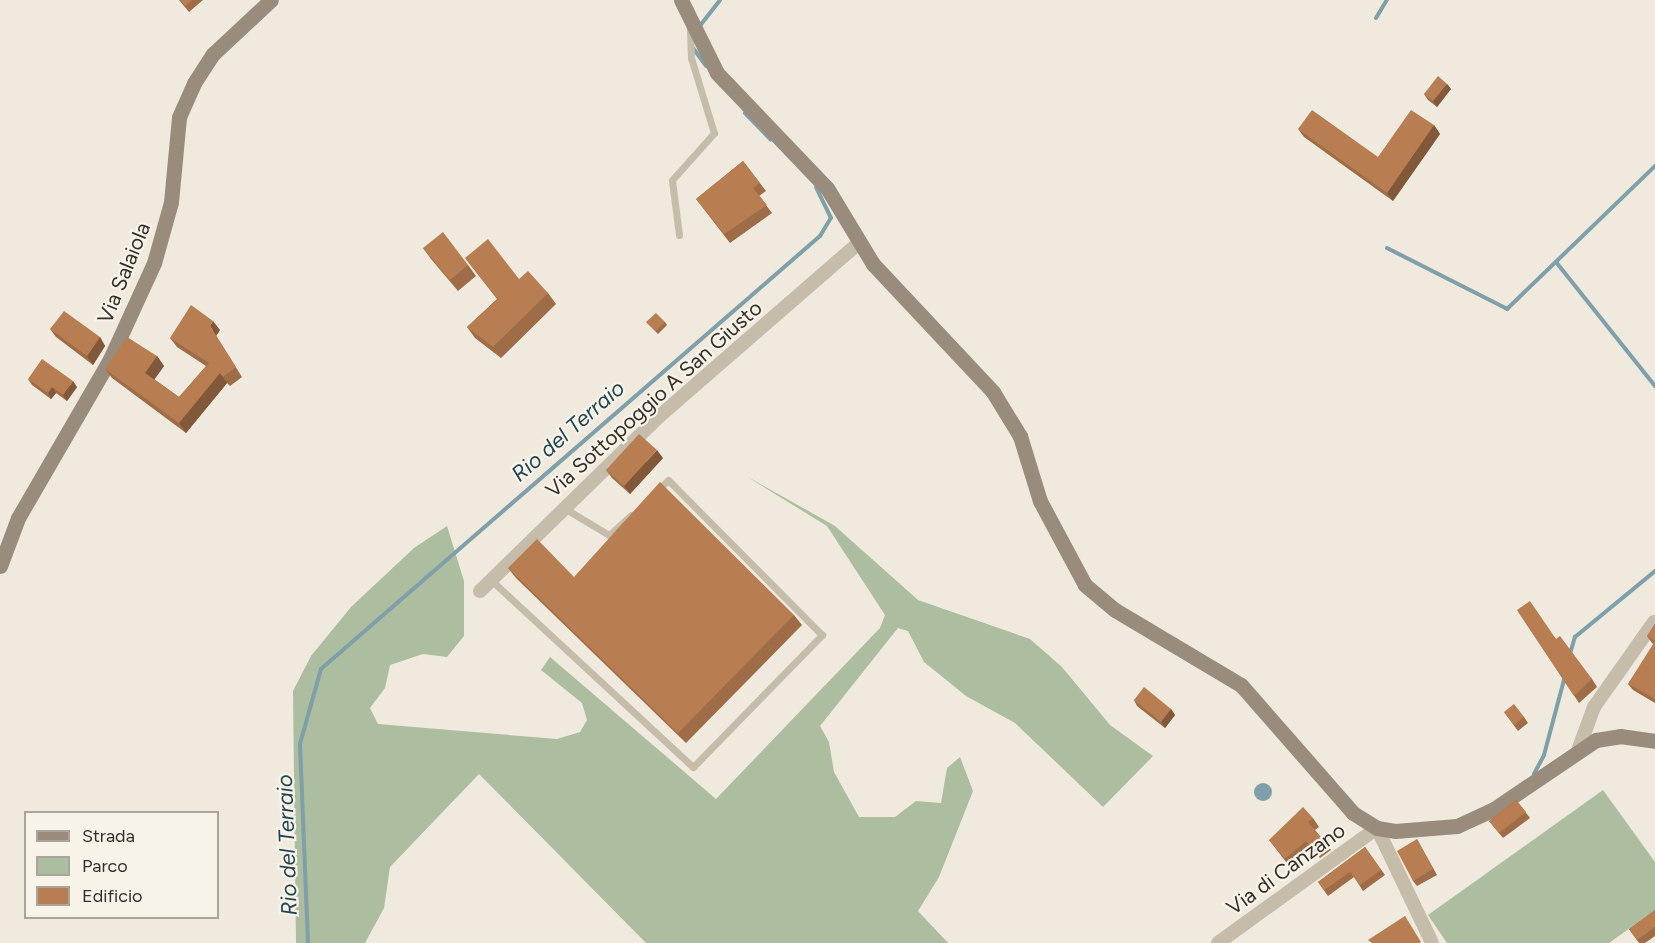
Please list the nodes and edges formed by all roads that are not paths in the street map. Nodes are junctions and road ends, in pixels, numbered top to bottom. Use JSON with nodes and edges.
{"nodes":[{"id":1,"x":271,"y":0,"type":"edge"},
{"id":2,"x":681,"y":0,"type":"edge"},
{"id":3,"x":690,"y":19,"type":"junction"},
{"id":4,"x":679,"y":235,"type":"dead end"},
{"id":5,"x":861,"y":242,"type":"junction"},
{"id":6,"x":652,"y":496,"type":"edge"},
{"id":7,"x":643,"y":504,"type":"edge"},
{"id":8,"x":564,"y":508,"type":"junction"},
{"id":9,"x":0,"y":566,"type":"edge"},
{"id":10,"x":491,"y":580,"type":"junction"},
{"id":11,"x":480,"y":591,"type":"dead end"},
{"id":12,"x":1654,"y":622,"type":"edge"},
{"id":13,"x":1655,"y":741,"type":"edge"},
{"id":14,"x":1579,"y":748,"type":"junction"},
{"id":15,"x":1377,"y":828,"type":"junction"},
{"id":16,"x":1218,"y":943,"type":"edge"},
{"id":17,"x":1432,"y":943,"type":"edge"}],
"edges":[{"from":1,"to":9,"type":"street","name":"Via Salaiola"},
{"from":2,"to":3,"type":"street"},
{"from":3,"to":4,"type":"lane"},
{"from":3,"to":5,"type":"street"},
{"from":5,"to":8,"type":"street","name":"Via Sottopoggio A San Giusto"},
{"from":5,"to":15,"type":"street"},
{"from":6,"to":10,"type":"lane"},
{"from":7,"to":8,"type":"lane"},
{"from":8,"to":10,"type":"street","name":"Via Sottopoggio A San Giusto"},
{"from":10,"to":11,"type":"street","name":"Via Sottopoggio A San Giusto"},
{"from":12,"to":14,"type":"street"},
{"from":13,"to":14,"type":"street"},
{"from":14,"to":15,"type":"street"},
{"from":15,"to":16,"type":"street","name":"Via di Canzano"},
{"from":15,"to":17,"type":"street"}]}
